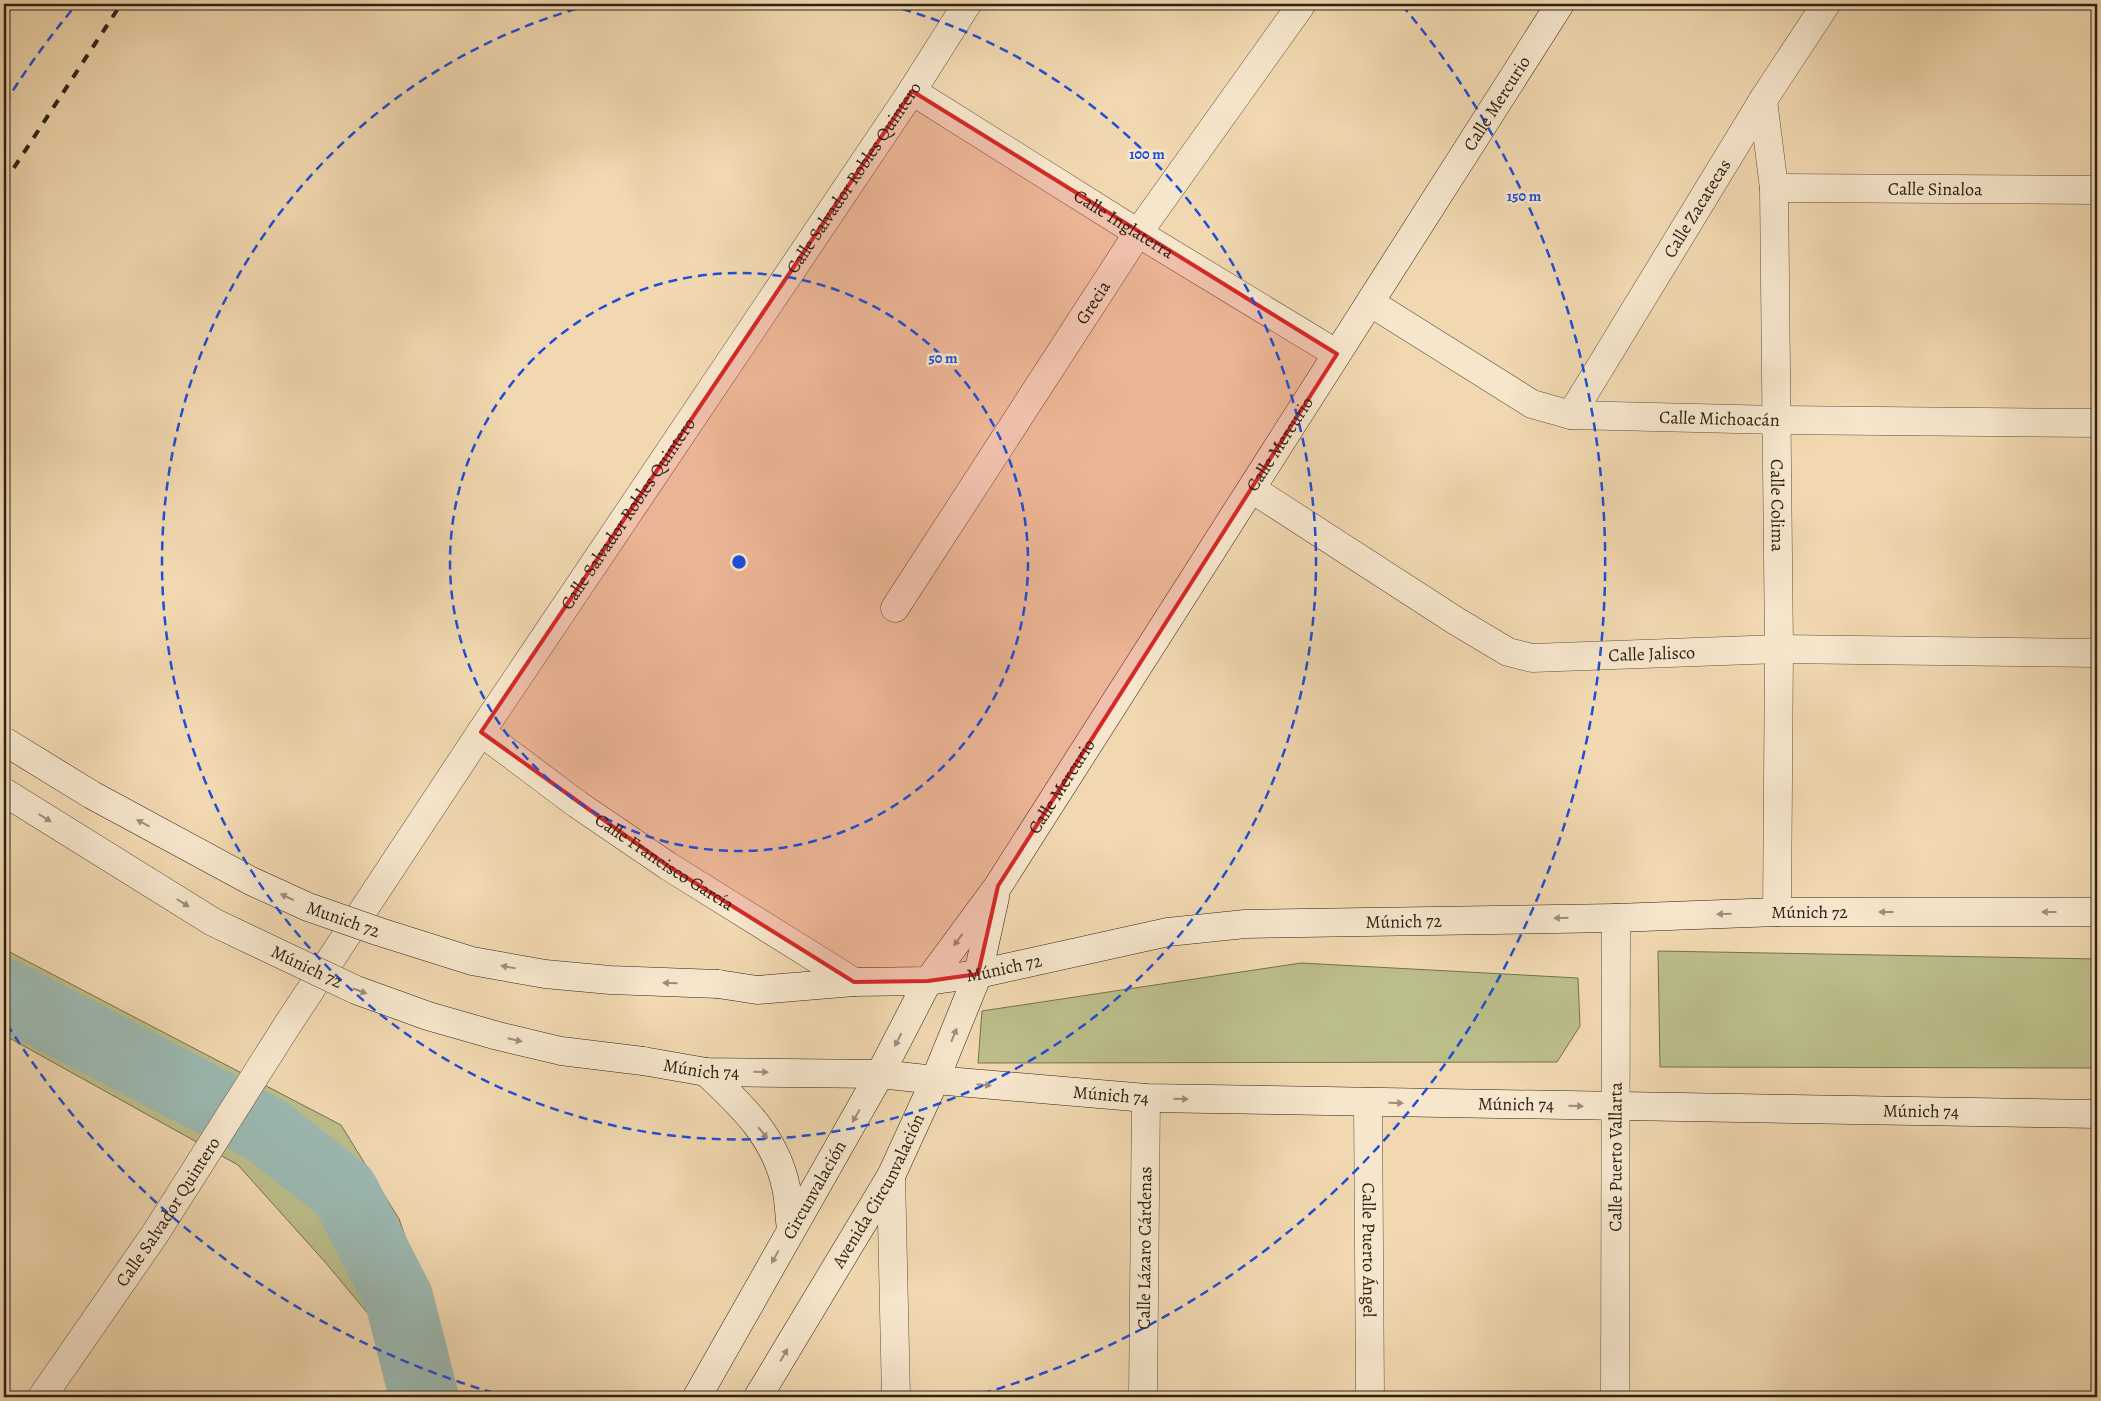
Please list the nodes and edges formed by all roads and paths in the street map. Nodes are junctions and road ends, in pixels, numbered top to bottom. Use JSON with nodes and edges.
{"nodes":[{"id":1,"x":967,"y":4,"type":"edge"},
{"id":2,"x":1560,"y":4,"type":"edge"},
{"id":3,"x":1826,"y":4,"type":"edge"},
{"id":4,"x":1301,"y":5,"type":"edge"},
{"id":5,"x":912,"y":91,"type":"junction"},
{"id":6,"x":1763,"y":100,"type":"junction"},
{"id":7,"x":1774,"y":188,"type":"junction"},
{"id":8,"x":2097,"y":190,"type":"edge"},
{"id":9,"x":1138,"y":233,"type":"junction"},
{"id":10,"x":1371,"y":303,"type":"junction"},
{"id":11,"x":1337,"y":354,"type":"junction"},
{"id":12,"x":1571,"y":415,"type":"junction"},
{"id":13,"x":1778,"y":420,"type":"junction"},
{"id":14,"x":2097,"y":423,"type":"edge"},
{"id":15,"x":1252,"y":489,"type":"junction"},
{"id":16,"x":895,"y":608,"type":"dead end"},
{"id":17,"x":1779,"y":649,"type":"junction"},
{"id":18,"x":2097,"y":652,"type":"edge"},
{"id":19,"x":481,"y":732,"type":"junction"},
{"id":20,"x":4,"y":741,"type":"edge"},
{"id":21,"x":4,"y":792,"type":"edge"},
{"id":22,"x":998,"y":886,"type":"junction"},
{"id":23,"x":1777,"y":912,"type":"junction"},
{"id":24,"x":2097,"y":912,"type":"edge"},
{"id":25,"x":1616,"y":918,"type":"junction"},
{"id":26,"x":978,"y":974,"type":"junction"},
{"id":27,"x":928,"y":981,"type":"junction"},
{"id":28,"x":854,"y":982,"type":"junction"},
{"id":29,"x":718,"y":984,"type":"joint"},
{"id":30,"x":288,"y":1024,"type":"joint"},
{"id":31,"x":643,"y":1061,"type":"joint"},
{"id":32,"x":706,"y":1072,"type":"junction"},
{"id":33,"x":880,"y":1074,"type":"junction"},
{"id":34,"x":936,"y":1080,"type":"junction"},
{"id":35,"x":1146,"y":1098,"type":"junction"},
{"id":36,"x":1368,"y":1102,"type":"junction"},
{"id":37,"x":1615,"y":1107,"type":"junction"},
{"id":38,"x":2097,"y":1114,"type":"edge"},
{"id":39,"x":891,"y":1176,"type":"junction"},
{"id":40,"x":791,"y":1229,"type":"junction"},
{"id":41,"x":42,"y":1397,"type":"edge"},
{"id":42,"x":697,"y":1397,"type":"edge"},
{"id":43,"x":758,"y":1397,"type":"edge"},
{"id":44,"x":896,"y":1397,"type":"edge"},
{"id":45,"x":1143,"y":1397,"type":"edge"},
{"id":46,"x":1370,"y":1397,"type":"edge"},
{"id":47,"x":1615,"y":1397,"type":"edge"}],
"edges":[{"from":1,"to":5,"type":"street","name":"Calle Salvador Robles Quintero"},
{"from":2,"to":10,"type":"street","name":"Calle Mercurio"},
{"from":3,"to":6,"type":"street","name":"Calle Zacatecas"},
{"from":4,"to":9,"type":"street","name":"Grecia"},
{"from":5,"to":9,"type":"street","name":"Calle Inglaterra"},
{"from":5,"to":19,"type":"street","name":"Calle Salvador Robles Quintero"},
{"from":6,"to":7,"type":"street","name":"Calle Colima"},
{"from":6,"to":12,"type":"street","name":"Calle Zacatecas"},
{"from":7,"to":8,"type":"street","name":"Calle Sinaloa"},
{"from":7,"to":13,"type":"street","name":"Calle Colima"},
{"from":9,"to":11,"type":"street","name":"Calle Inglaterra"},
{"from":9,"to":16,"type":"street","name":"Grecia"},
{"from":10,"to":11,"type":"street","name":"Calle Mercurio"},
{"from":10,"to":12,"type":"street","name":"Calle Michoacán"},
{"from":11,"to":15,"type":"street","name":"Calle Mercurio"},
{"from":12,"to":13,"type":"street","name":"Calle Michoacán"},
{"from":13,"to":14,"type":"street","name":"Calle Michoacán"},
{"from":13,"to":17,"type":"street","name":"Calle Colima"},
{"from":15,"to":17,"type":"street","name":"Calle Jalisco"},
{"from":15,"to":22,"type":"street","name":"Calle Mercurio"},
{"from":17,"to":18,"type":"street","name":"Calle Jalisco"},
{"from":17,"to":23,"type":"street","name":"Calle Colima"},
{"from":19,"to":28,"type":"street","name":"Calle Francisco García"},
{"from":19,"to":30,"type":"street","name":"Calle Salvador Robles Quintero"},
{"from":29,"to":20,"type":"street","name":"Munich 72","one_way":true,"bridge":true},
{"from":21,"to":31,"type":"street","name":"Múnich 72","one_way":true,"bridge":true},
{"from":22,"to":26,"type":"street","name":"Calle Mercurio"},
{"from":22,"to":27,"type":"street","name":"Calle Mercurio","one_way":true},
{"from":24,"to":23,"type":"street","name":"Múnich 72","one_way":true},
{"from":23,"to":25,"type":"street","name":"Múnich 72","one_way":true},
{"from":25,"to":26,"type":"street","name":"Múnich 72","one_way":true},
{"from":25,"to":37,"type":"street","name":"Calle Puerto Vallarta"},
{"from":26,"to":27,"type":"street","name":"Múnich 72"},
{"from":34,"to":26,"type":"street","name":"Avenida Circunvalación","one_way":true},
{"from":27,"to":28,"type":"street","name":"Múnich 72"},
{"from":27,"to":33,"type":"street","name":"Circunvalación","one_way":true},
{"from":28,"to":29,"type":"street","name":"Múnich 72"},
{"from":30,"to":41,"type":"street","name":"Calle Salvador Quintero"},
{"from":31,"to":32,"type":"street","name":"Múnich 74"},
{"from":32,"to":33,"type":"street","name":"Múnich 74","one_way":true},
{"from":32,"to":40,"type":"street","one_way":true},
{"from":33,"to":34,"type":"street","name":"Múnich 74"},
{"from":33,"to":40,"type":"street","name":"Circunvalación","one_way":true},
{"from":34,"to":35,"type":"street","name":"Múnich 74","one_way":true},
{"from":34,"to":39,"type":"street","name":"Avenida Circunvalación"},
{"from":35,"to":36,"type":"street","name":"Múnich 74","one_way":true},
{"from":35,"to":45,"type":"street","name":"Calle Lázaro Cárdenas"},
{"from":36,"to":37,"type":"street","name":"Múnich 74","one_way":true},
{"from":36,"to":46,"type":"street","name":"Calle Puerto Ángel"},
{"from":37,"to":38,"type":"street","name":"Múnich 74"},
{"from":37,"to":47,"type":"street","name":"Calle Puerto Vallarta"},
{"from":43,"to":39,"type":"street","name":"Avenida Circunvalación","one_way":true},
{"from":39,"to":44,"type":"street"},
{"from":40,"to":42,"type":"street","name":"Circunvalación","one_way":true}]}
